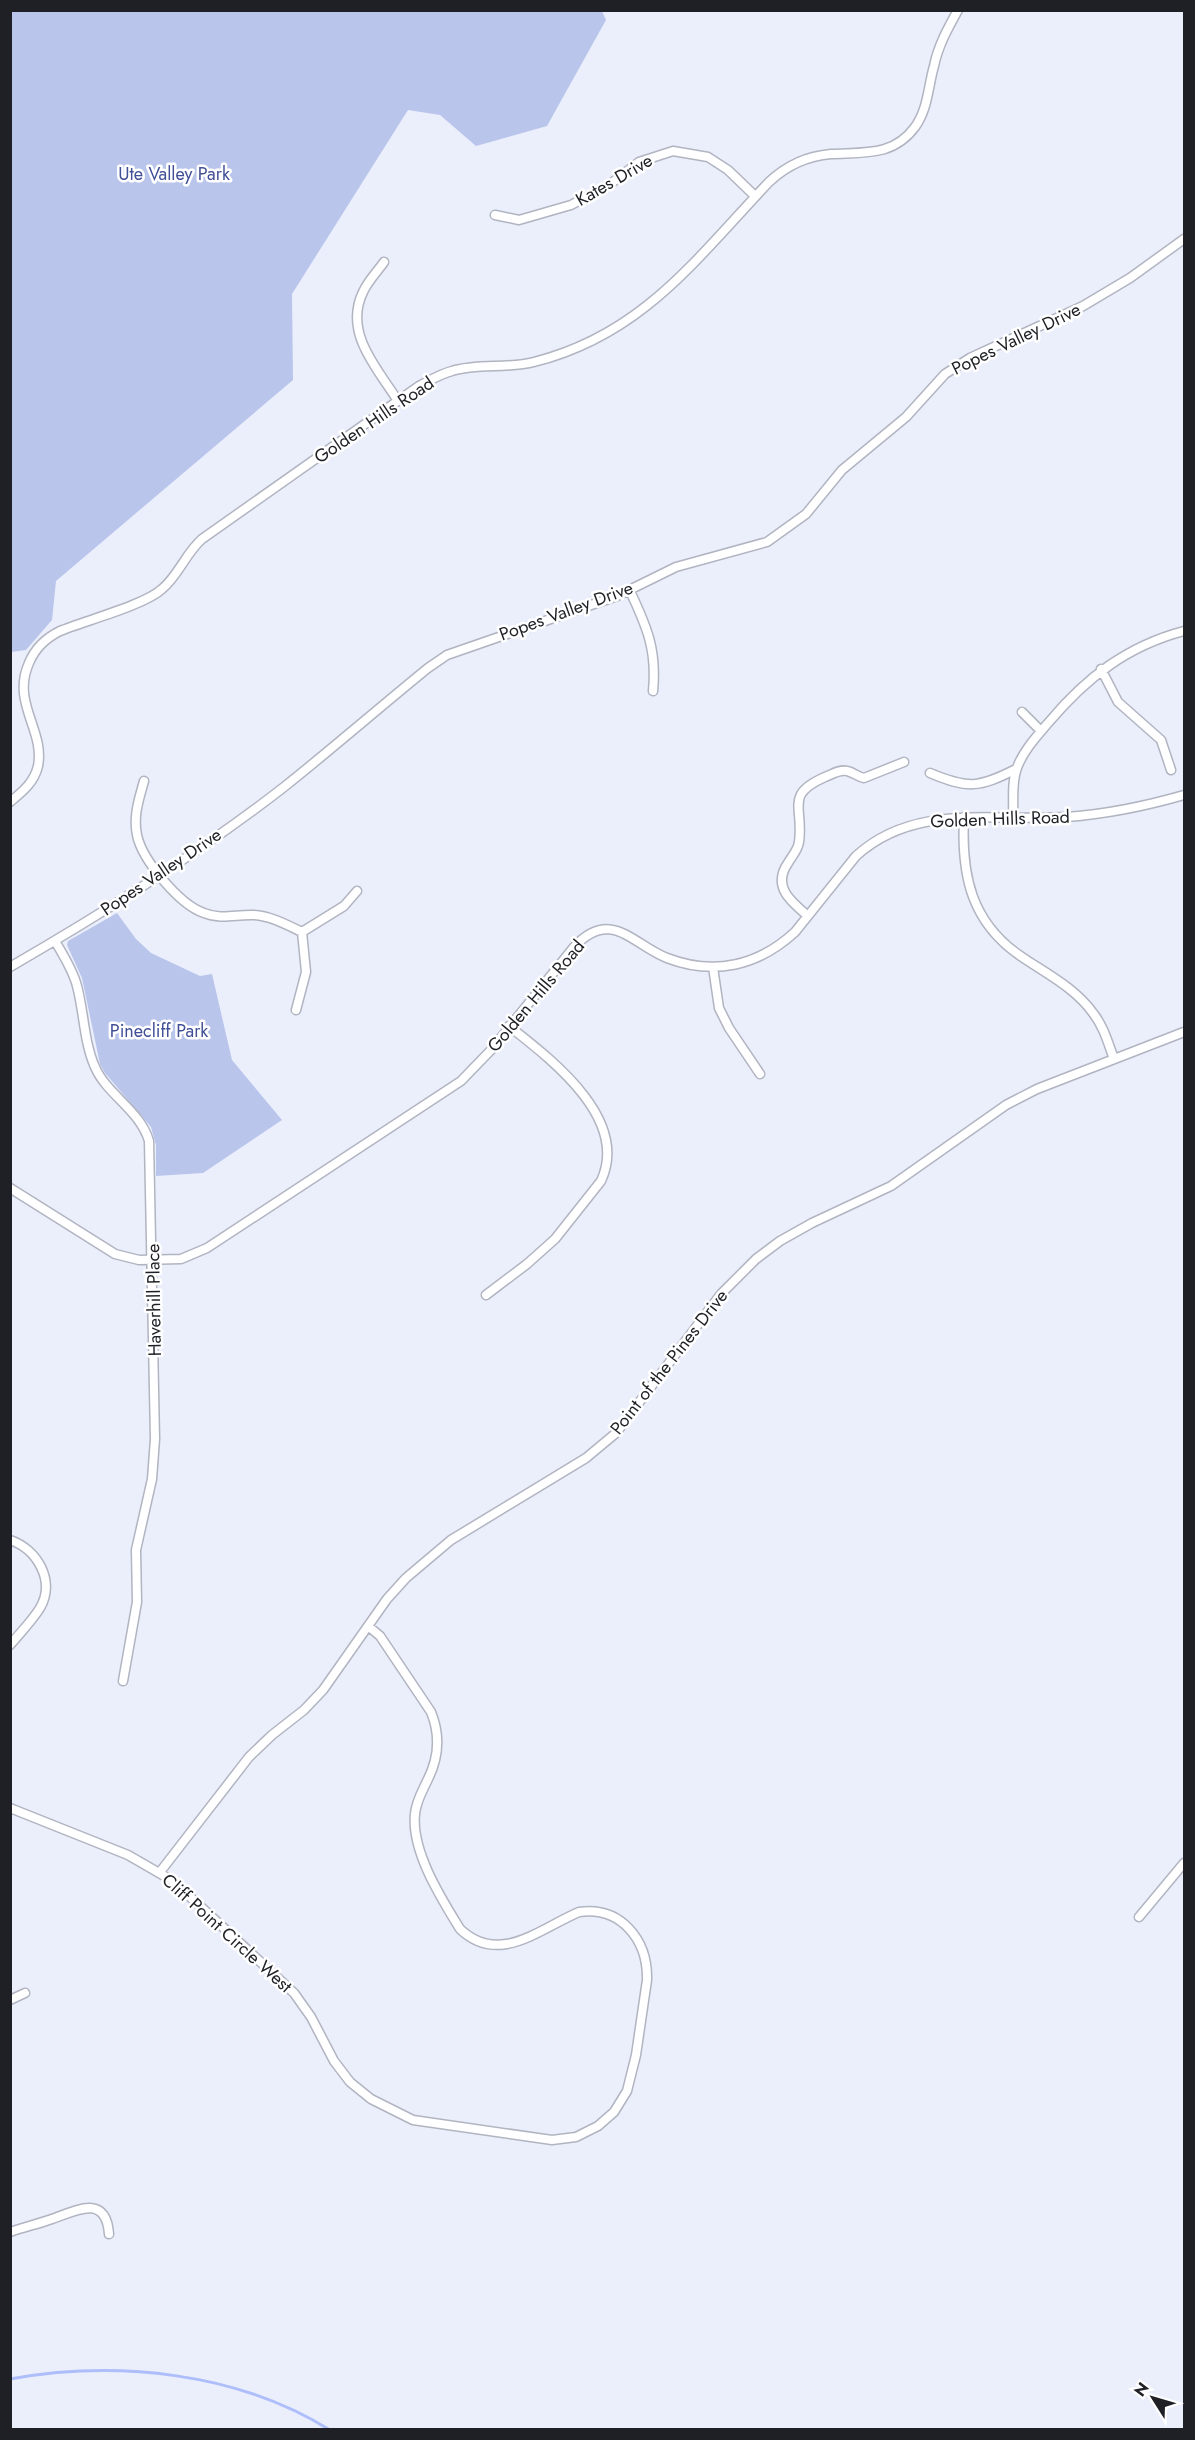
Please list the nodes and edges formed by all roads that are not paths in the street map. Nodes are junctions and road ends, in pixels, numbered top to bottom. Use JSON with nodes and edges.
{"nodes":[{"id":1,"x":958,"y":10,"type":"edge"},
{"id":2,"x":755,"y":196,"type":"junction"},
{"id":3,"x":495,"y":215,"type":"dead end"},
{"id":4,"x":1185,"y":239,"type":"edge"},
{"id":5,"x":384,"y":262,"type":"dead end"},
{"id":6,"x":398,"y":401,"type":"junction"},
{"id":7,"x":630,"y":591,"type":"junction"},
{"id":8,"x":1185,"y":631,"type":"edge"},
{"id":9,"x":1101,"y":669,"type":"junction"},
{"id":10,"x":653,"y":691,"type":"dead end"},
{"id":11,"x":1022,"y":712,"type":"dead end"},
{"id":12,"x":1041,"y":731,"type":"junction"},
{"id":13,"x":904,"y":762,"type":"dead end"},
{"id":14,"x":1016,"y":769,"type":"junction"},
{"id":15,"x":1171,"y":770,"type":"dead end"},
{"id":16,"x":930,"y":773,"type":"dead end"},
{"id":17,"x":144,"y":781,"type":"dead end"},
{"id":18,"x":1185,"y":795,"type":"edge"},
{"id":19,"x":10,"y":802,"type":"edge"},
{"id":20,"x":964,"y":817,"type":"junction"},
{"id":21,"x":1013,"y":819,"type":"junction"},
{"id":22,"x":161,"y":875,"type":"junction"},
{"id":23,"x":357,"y":891,"type":"dead end"},
{"id":24,"x":808,"y":916,"type":"junction"},
{"id":25,"x":302,"y":932,"type":"junction"},
{"id":26,"x":55,"y":941,"type":"junction"},
{"id":27,"x":10,"y":967,"type":"edge"},
{"id":28,"x":712,"y":967,"type":"junction"},
{"id":29,"x":296,"y":1010,"type":"dead end"},
{"id":30,"x":509,"y":1026,"type":"junction"},
{"id":31,"x":1185,"y":1032,"type":"edge"},
{"id":32,"x":1114,"y":1059,"type":"junction"},
{"id":33,"x":760,"y":1074,"type":"dead end"},
{"id":34,"x":10,"y":1188,"type":"edge"},
{"id":35,"x":153,"y":1261,"type":"junction"},
{"id":36,"x":486,"y":1295,"type":"dead end"},
{"id":37,"x":10,"y":1540,"type":"edge"},
{"id":38,"x":368,"y":1626,"type":"junction"},
{"id":39,"x":10,"y":1645,"type":"edge"},
{"id":40,"x":123,"y":1681,"type":"dead end"},
{"id":41,"x":10,"y":1808,"type":"edge"},
{"id":42,"x":1185,"y":1863,"type":"edge"},
{"id":43,"x":160,"y":1872,"type":"junction"},
{"id":44,"x":1139,"y":1917,"type":"dead end"},
{"id":45,"x":26,"y":1993,"type":"dead end"},
{"id":46,"x":10,"y":2000,"type":"edge"},
{"id":47,"x":10,"y":2232,"type":"edge"},
{"id":48,"x":109,"y":2235,"type":"dead end"}],
"edges":[{"from":1,"to":2,"type":"street","name":"Golden Hills Road"},
{"from":2,"to":3,"type":"street","name":"Kates Drive"},
{"from":2,"to":6,"type":"street","name":"Golden Hills Road"},
{"from":4,"to":7,"type":"street","name":"Popes Valley Drive"},
{"from":5,"to":6,"type":"street"},
{"from":6,"to":19,"type":"street","name":"Golden Hills Road"},
{"from":7,"to":10,"type":"street"},
{"from":7,"to":22,"type":"street","name":"Popes Valley Drive"},
{"from":8,"to":9,"type":"street"},
{"from":9,"to":12,"type":"street"},
{"from":9,"to":15,"type":"street"},
{"from":11,"to":12,"type":"street"},
{"from":12,"to":14,"type":"street"},
{"from":13,"to":24,"type":"street"},
{"from":14,"to":16,"type":"street"},
{"from":14,"to":21,"type":"street"},
{"from":17,"to":22,"type":"street"},
{"from":18,"to":21,"type":"street","name":"Golden Hills Road"},
{"from":20,"to":21,"type":"street","name":"Golden Hills Road"},
{"from":20,"to":24,"type":"street","name":"Golden Hills Road"},
{"from":20,"to":32,"type":"street"},
{"from":22,"to":25,"type":"street"},
{"from":22,"to":26,"type":"street","name":"Popes Valley Drive"},
{"from":23,"to":25,"type":"street"},
{"from":24,"to":28,"type":"street","name":"Golden Hills Road"},
{"from":25,"to":29,"type":"street"},
{"from":26,"to":27,"type":"street","name":"Popes Valley Drive"},
{"from":26,"to":35,"type":"street","name":"Haverhill Place"},
{"from":28,"to":30,"type":"street","name":"Golden Hills Road"},
{"from":28,"to":33,"type":"street"},
{"from":30,"to":35,"type":"street","name":"Golden Hills Road"},
{"from":30,"to":36,"type":"street"},
{"from":31,"to":32,"type":"street","name":"Point of the Pines Drive"},
{"from":32,"to":38,"type":"street","name":"Point of the Pines Drive"},
{"from":34,"to":35,"type":"street","name":"Golden Hills Road"},
{"from":35,"to":40,"type":"street","name":"Haverhill Place"},
{"from":37,"to":39,"type":"street"},
{"from":38,"to":43,"type":"street","name":"Point of the Pines Drive"},
{"from":38,"to":43,"type":"street","name":"Cliff Point Circle West"},
{"from":41,"to":43,"type":"street","name":"Cliff Point Circle West"},
{"from":42,"to":44,"type":"street"},
{"from":45,"to":46,"type":"street"},
{"from":47,"to":48,"type":"street"}]}
